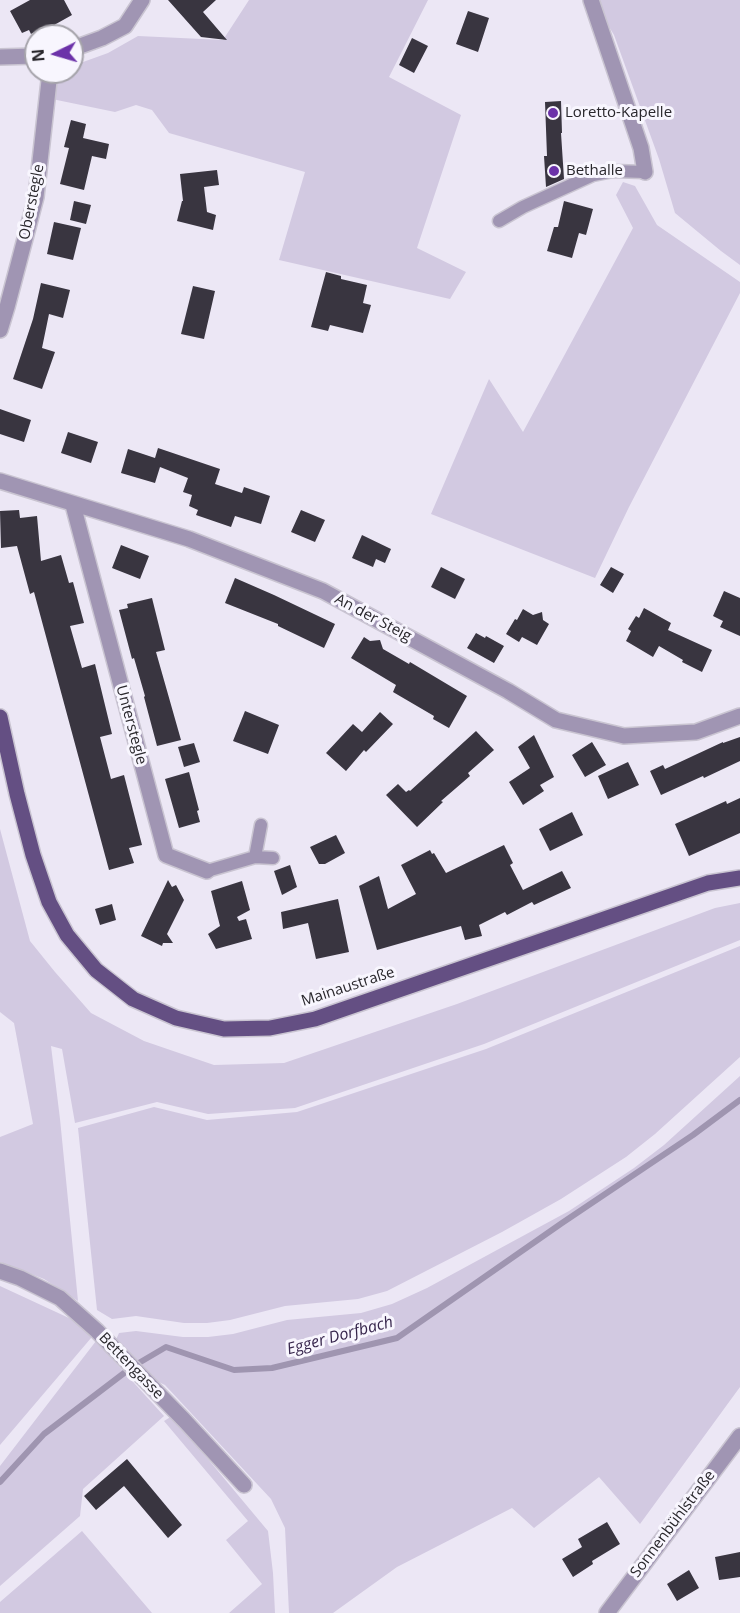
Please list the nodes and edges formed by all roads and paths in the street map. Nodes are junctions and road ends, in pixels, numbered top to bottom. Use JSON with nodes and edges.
{"nodes":[{"id":1,"x":142,"y":0,"type":"edge"},
{"id":2,"x":591,"y":0,"type":"edge"},
{"id":3,"x":84,"y":45,"type":"edge"},
{"id":4,"x":24,"y":56,"type":"edge"},
{"id":5,"x":0,"y":57,"type":"edge"},
{"id":6,"x":49,"y":84,"type":"edge"},
{"id":7,"x":645,"y":171,"type":"joint"},
{"id":8,"x":499,"y":221,"type":"dead end"},
{"id":9,"x":0,"y":330,"type":"edge"},
{"id":10,"x":0,"y":481,"type":"edge"},
{"id":11,"x":73,"y":505,"type":"junction"},
{"id":12,"x":740,"y":716,"type":"edge"},
{"id":13,"x":0,"y":717,"type":"edge"},
{"id":14,"x":261,"y":825,"type":"dead end"},
{"id":15,"x":255,"y":857,"type":"junction"},
{"id":16,"x":273,"y":858,"type":"dead end"},
{"id":17,"x":207,"y":871,"type":"joint"},
{"id":18,"x":740,"y":878,"type":"edge"},
{"id":19,"x":0,"y":1271,"type":"edge"},
{"id":20,"x":740,"y":1436,"type":"edge"},
{"id":21,"x":243,"y":1485,"type":"dead end"},
{"id":22,"x":607,"y":1613,"type":"edge"}],
"edges":[{"from":1,"to":3,"type":"street"},
{"from":2,"to":7,"type":"street"},
{"from":4,"to":5,"type":"street"},
{"from":6,"to":9,"type":"street","name":"Oberstegle"},
{"from":7,"to":8,"type":"lane"},
{"from":10,"to":11,"type":"street","name":"An der Steig"},
{"from":11,"to":12,"type":"street","name":"An der Steig"},
{"from":11,"to":17,"type":"street","name":"Unterstegle"},
{"from":13,"to":18,"type":"main road","name":"Mainaustraße"},
{"from":14,"to":15,"type":"lane"},
{"from":15,"to":16,"type":"lane","name":"Unterstegle"},
{"from":15,"to":17,"type":"lane","name":"Unterstegle"},
{"from":19,"to":21,"type":"street","name":"Bettengasse"},
{"from":20,"to":22,"type":"street","name":"Sonnenbühlstraße"}]}
